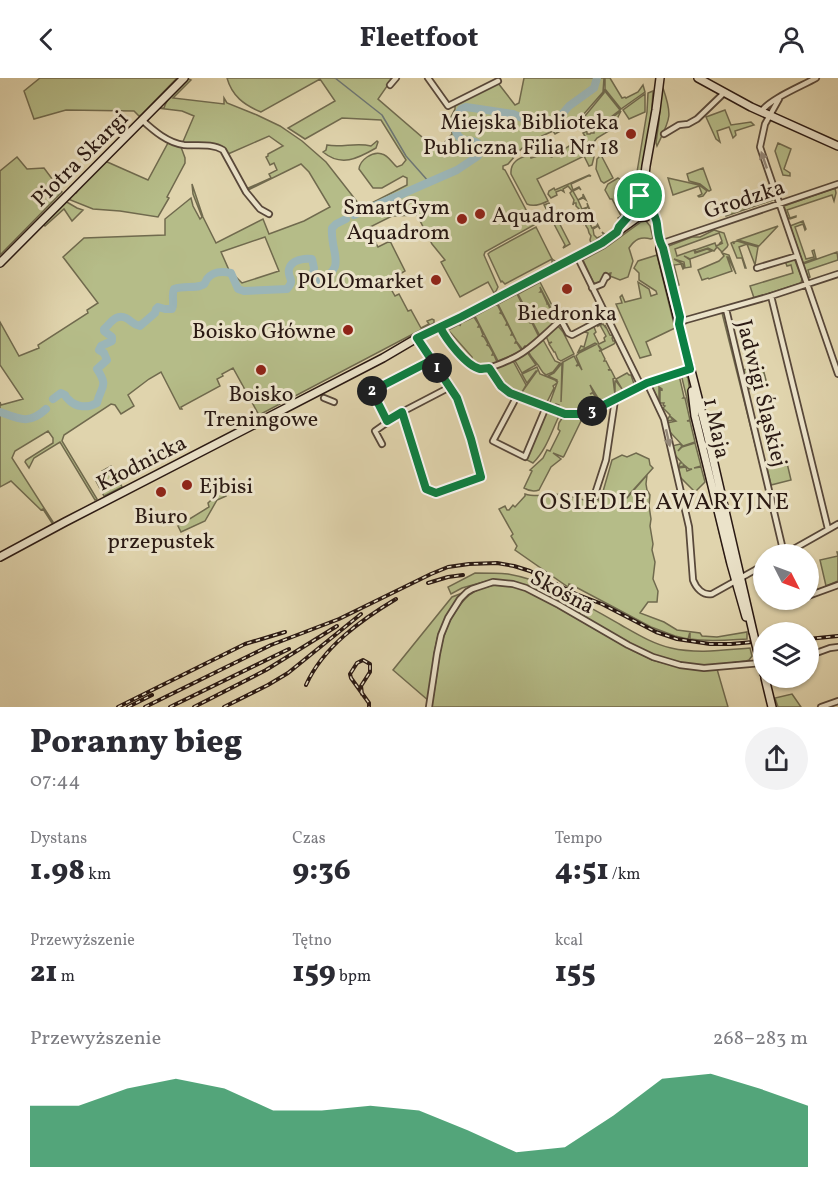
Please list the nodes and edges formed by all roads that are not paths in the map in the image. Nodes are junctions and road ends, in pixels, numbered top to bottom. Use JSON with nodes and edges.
{"nodes":[{"id":1,"x":184,"y":78,"type":"edge"},
{"id":2,"x":396,"y":78,"type":"edge"},
{"id":3,"x":428,"y":78,"type":"edge"},
{"id":4,"x":654,"y":78,"type":"edge"},
{"id":5,"x":660,"y":78,"type":"edge"},
{"id":6,"x":698,"y":78,"type":"edge"},
{"id":7,"x":816,"y":78,"type":"edge"},
{"id":8,"x":498,"y":81,"type":"dead end"},
{"id":9,"x":390,"y":85,"type":"dead end"},
{"id":10,"x":724,"y":93,"type":"junction"},
{"id":11,"x":779,"y":99,"type":"junction"},
{"id":12,"x":761,"y":112,"type":"junction"},
{"id":13,"x":769,"y":116,"type":"junction"},
{"id":14,"x":654,"y":119,"type":"junction"},
{"id":15,"x":142,"y":120,"type":"junction"},
{"id":16,"x":664,"y":134,"type":"dead end"},
{"id":17,"x":838,"y":146,"type":"edge"},
{"id":18,"x":838,"y":184,"type":"edge"},
{"id":19,"x":644,"y":197,"type":"junction"},
{"id":20,"x":779,"y":204,"type":"junction"},
{"id":21,"x":652,"y":211,"type":"junction"},
{"id":22,"x":269,"y":214,"type":"dead end"},
{"id":23,"x":639,"y":215,"type":"junction"},
{"id":24,"x":657,"y":229,"type":"junction"},
{"id":25,"x":660,"y":244,"type":"junction"},
{"id":26,"x":577,"y":256,"type":"junction"},
{"id":27,"x":797,"y":256,"type":"junction"},
{"id":28,"x":0,"y":263,"type":"edge"},
{"id":29,"x":757,"y":268,"type":"dead end"},
{"id":30,"x":838,"y":274,"type":"edge"},
{"id":31,"x":607,"y":277,"type":"dead end"},
{"id":32,"x":807,"y":284,"type":"junction"},
{"id":33,"x":592,"y":288,"type":"junction"},
{"id":34,"x":771,"y":296,"type":"junction"},
{"id":35,"x":726,"y":309,"type":"junction"},
{"id":36,"x":606,"y":316,"type":"junction"},
{"id":37,"x":679,"y":324,"type":"junction"},
{"id":38,"x":440,"y":327,"type":"junction"},
{"id":39,"x":417,"y":338,"type":"junction"},
{"id":40,"x":432,"y":360,"type":"junction"},
{"id":41,"x":489,"y":368,"type":"junction"},
{"id":42,"x":690,"y":369,"type":"junction"},
{"id":43,"x":838,"y":374,"type":"edge"},
{"id":44,"x":647,"y":383,"type":"junction"},
{"id":45,"x":641,"y":386,"type":"junction"},
{"id":46,"x":450,"y":387,"type":"junction"},
{"id":47,"x":517,"y":396,"type":"junction"},
{"id":48,"x":324,"y":398,"type":"dead end"},
{"id":49,"x":615,"y":400,"type":"junction"},
{"id":50,"x":334,"y":402,"type":"dead end"},
{"id":51,"x":546,"y":407,"type":"junction"},
{"id":52,"x":402,"y":412,"type":"junction"},
{"id":53,"x":387,"y":421,"type":"junction"},
{"id":54,"x":382,"y":444,"type":"dead end"},
{"id":55,"x":594,"y":497,"type":"dead end"},
{"id":56,"x":838,"y":524,"type":"edge"},
{"id":57,"x":828,"y":529,"type":"junction"},
{"id":58,"x":781,"y":544,"type":"edge"},
{"id":59,"x":801,"y":544,"type":"edge"},
{"id":60,"x":0,"y":557,"type":"edge"},
{"id":61,"x":753,"y":571,"type":"edge"},
{"id":62,"x":738,"y":579,"type":"junction"},
{"id":63,"x":838,"y":585,"type":"edge"},
{"id":64,"x":819,"y":592,"type":"edge"},
{"id":65,"x":753,"y":632,"type":"edge"},
{"id":66,"x":838,"y":647,"type":"edge"},
{"id":67,"x":819,"y":652,"type":"edge"},
{"id":68,"x":753,"y":664,"type":"edge"},
{"id":69,"x":767,"y":688,"type":"edge"},
{"id":70,"x":838,"y":701,"type":"edge"},
{"id":71,"x":429,"y":707,"type":"edge"},
{"id":72,"x":771,"y":707,"type":"edge"},
{"id":73,"x":821,"y":707,"type":"edge"}],
"edges":[{"from":1,"to":15,"type":"street","name":"Piotra Skargi"},
{"from":2,"to":9,"type":"street"},
{"from":3,"to":8,"type":"street"},
{"from":4,"to":14,"type":"street"},
{"from":5,"to":14,"type":"street"},
{"from":6,"to":10,"type":"street"},
{"from":7,"to":11,"type":"street"},
{"from":10,"to":12,"type":"street"},
{"from":10,"to":16,"type":"street"},
{"from":11,"to":12,"type":"street"},
{"from":11,"to":13,"type":"street"},
{"from":12,"to":13,"type":"street"},
{"from":13,"to":17,"type":"street"},
{"from":20,"to":13,"type":"street","one_way":true},
{"from":14,"to":19,"type":"street"},
{"from":15,"to":22,"type":"street"},
{"from":15,"to":28,"type":"street","name":"Piotra Skargi"},
{"from":18,"to":20,"type":"street","name":"Grodzka"},
{"from":19,"to":21,"type":"street"},
{"from":19,"to":23,"type":"street"},
{"from":20,"to":25,"type":"street","name":"Grodzka"},
{"from":20,"to":27,"type":"street"},
{"from":21,"to":23,"type":"street"},
{"from":21,"to":24,"type":"street","name":"1 Maja"},
{"from":23,"to":24,"type":"street"},
{"from":23,"to":26,"type":"street","name":"Kłodnicka"},
{"from":24,"to":25,"type":"street","name":"1 Maja"},
{"from":25,"to":37,"type":"street","name":"1 Maja"},
{"from":26,"to":33,"type":"street"},
{"from":26,"to":38,"type":"street","name":"Kłodnicka"},
{"from":27,"to":29,"type":"street"},
{"from":27,"to":32,"type":"street"},
{"from":30,"to":32,"type":"street"},
{"from":31,"to":33,"type":"street"},
{"from":32,"to":34,"type":"street"},
{"from":32,"to":43,"type":"street"},
{"from":33,"to":36,"type":"street"},
{"from":34,"to":35,"type":"street"},
{"from":34,"to":57,"type":"street"},
{"from":35,"to":37,"type":"street"},
{"from":35,"to":58,"type":"street","name":"Jadwigi Śląskiej"},
{"from":36,"to":41,"type":"street"},
{"from":36,"to":45,"type":"street"},
{"from":37,"to":42,"type":"street","name":"1 Maja"},
{"from":38,"to":39,"type":"street","name":"Kłodnicka"},
{"from":38,"to":41,"type":"street"},
{"from":39,"to":40,"type":"street"},
{"from":39,"to":60,"type":"street","name":"Kłodnicka"},
{"from":40,"to":46,"type":"street"},
{"from":40,"to":53,"type":"street"},
{"from":41,"to":47,"type":"street"},
{"from":42,"to":44,"type":"street"},
{"from":42,"to":62,"type":"street","name":"1 Maja"},
{"from":44,"to":45,"type":"street"},
{"from":44,"to":62,"type":"street","one_way":true},
{"from":45,"to":49,"type":"street"},
{"from":46,"to":52,"type":"street"},
{"from":46,"to":52,"type":"street"},
{"from":47,"to":51,"type":"street"},
{"from":47,"to":51,"type":"street"},
{"from":48,"to":50,"type":"street"},
{"from":49,"to":51,"type":"street"},
{"from":49,"to":55,"type":"street"},
{"from":52,"to":53,"type":"street"},
{"from":53,"to":54,"type":"street"},
{"from":56,"to":57,"type":"street"},
{"from":57,"to":59,"type":"street"},
{"from":61,"to":62,"type":"street"},
{"from":62,"to":65,"type":"street","name":"1 Maja","bridge":true},
{"from":63,"to":64,"type":"street"},
{"from":66,"to":67,"type":"street"},
{"from":68,"to":71,"type":"street","name":"Skośna"},
{"from":69,"to":72,"type":"street","name":"1 Maja"},
{"from":70,"to":73,"type":"street"}]}
